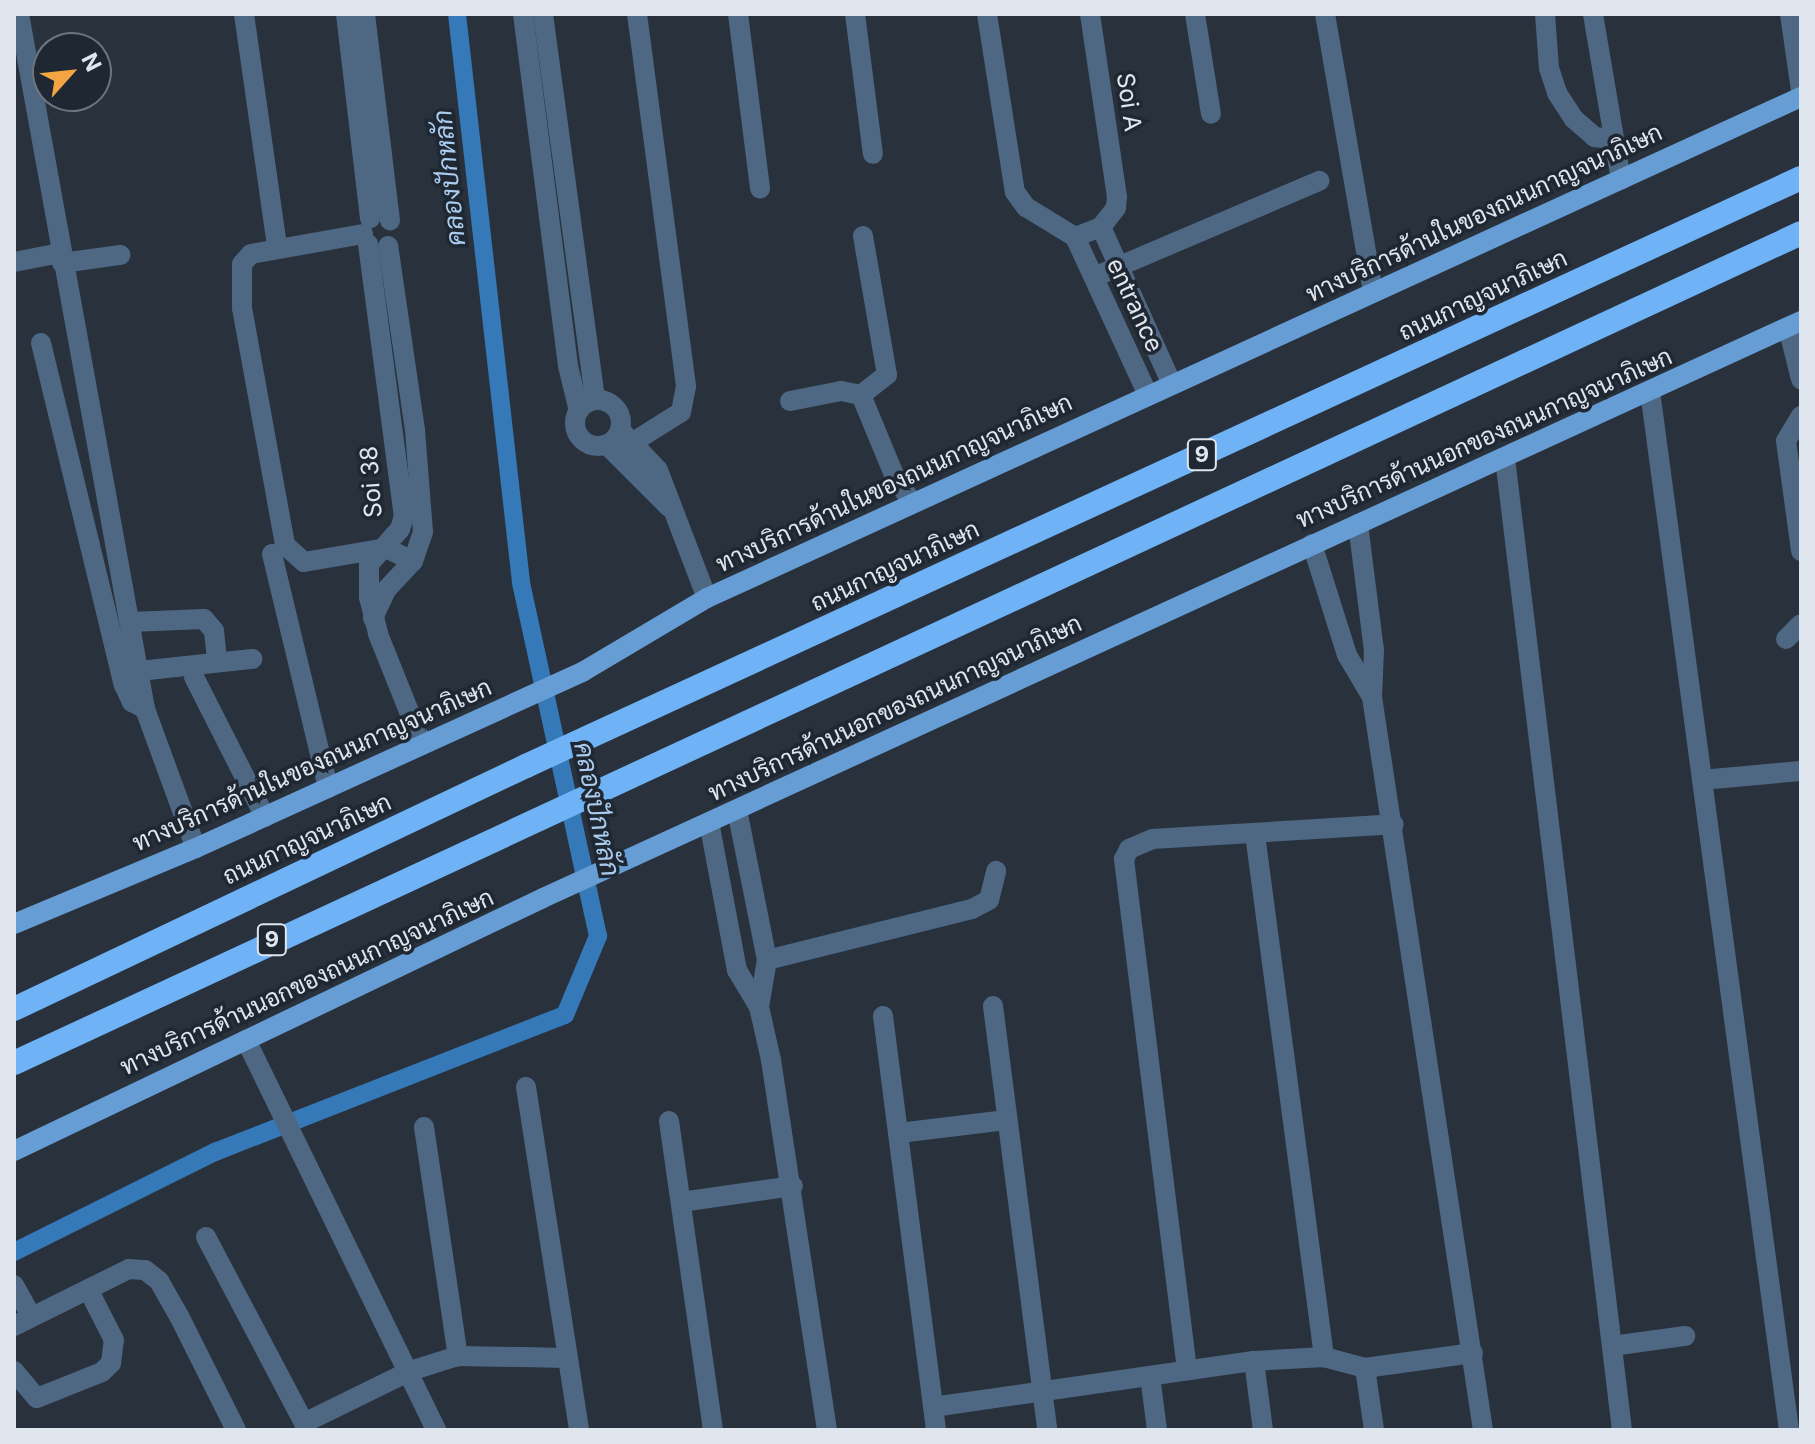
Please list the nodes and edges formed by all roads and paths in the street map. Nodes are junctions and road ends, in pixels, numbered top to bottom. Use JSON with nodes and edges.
{"nodes":[{"id":1,"x":19,"y":14,"type":"edge"},
{"id":2,"x":244,"y":14,"type":"edge"},
{"id":3,"x":346,"y":14,"type":"edge"},
{"id":4,"x":365,"y":14,"type":"edge"},
{"id":5,"x":523,"y":14,"type":"edge"},
{"id":6,"x":543,"y":14,"type":"edge"},
{"id":7,"x":637,"y":14,"type":"edge"},
{"id":8,"x":738,"y":14,"type":"edge"},
{"id":9,"x":855,"y":14,"type":"edge"},
{"id":10,"x":987,"y":14,"type":"edge"},
{"id":11,"x":1090,"y":14,"type":"edge"},
{"id":12,"x":1195,"y":14,"type":"edge"},
{"id":13,"x":1325,"y":14,"type":"edge"},
{"id":14,"x":1545,"y":14,"type":"edge"},
{"id":15,"x":1593,"y":14,"type":"edge"},
{"id":16,"x":1790,"y":14,"type":"edge"},
{"id":17,"x":1801,"y":90,"type":"edge"},
{"id":18,"x":1801,"y":97,"type":"edge"},
{"id":19,"x":1211,"y":114,"type":"dead end"},
{"id":20,"x":1612,"y":139,"type":"junction"},
{"id":21,"x":873,"y":154,"type":"dead end"},
{"id":22,"x":1801,"y":178,"type":"edge"},
{"id":23,"x":1621,"y":180,"type":"junction"},
{"id":24,"x":1319,"y":181,"type":"dead end"},
{"id":25,"x":760,"y":189,"type":"dead end"},
{"id":26,"x":1101,"y":227,"type":"junction"},
{"id":27,"x":376,"y":233,"type":"junction"},
{"id":28,"x":1801,"y":233,"type":"edge"},
{"id":29,"x":863,"y":236,"type":"dead end"},
{"id":30,"x":1075,"y":237,"type":"junction"},
{"id":31,"x":277,"y":246,"type":"junction"},
{"id":32,"x":562,"y":247,"type":"junction"},
{"id":33,"x":120,"y":255,"type":"dead end"},
{"id":34,"x":61,"y":258,"type":"junction"},
{"id":35,"x":14,"y":262,"type":"edge"},
{"id":36,"x":1118,"y":266,"type":"junction"},
{"id":37,"x":1094,"y":277,"type":"junction"},
{"id":38,"x":1373,"y":293,"type":"junction"},
{"id":39,"x":1795,"y":324,"type":"edge"},
{"id":40,"x":41,"y":343,"type":"dead end"},
{"id":41,"x":1801,"y":379,"type":"edge"},
{"id":42,"x":1172,"y":384,"type":"junction"},
{"id":43,"x":1650,"y":391,"type":"junction"},
{"id":44,"x":861,"y":395,"type":"junction"},
{"id":45,"x":1148,"y":395,"type":"junction"},
{"id":46,"x":790,"y":401,"type":"dead end"},
{"id":47,"x":587,"y":405,"type":"junction"},
{"id":48,"x":1801,"y":416,"type":"edge"},
{"id":49,"x":621,"y":438,"type":"junction"},
{"id":50,"x":1505,"y":458,"type":"junction"},
{"id":51,"x":912,"y":502,"type":"junction"},
{"id":52,"x":669,"y":507,"type":"junction"},
{"id":53,"x":413,"y":516,"type":"junction"},
{"id":54,"x":1358,"y":524,"type":"junction"},
{"id":55,"x":1312,"y":544,"type":"junction"},
{"id":56,"x":386,"y":548,"type":"junction"},
{"id":57,"x":1801,"y":551,"type":"edge"},
{"id":58,"x":272,"y":554,"type":"dead end"},
{"id":59,"x":413,"y":561,"type":"junction"},
{"id":60,"x":707,"y":598,"type":"junction"},
{"id":61,"x":373,"y":618,"type":"junction"},
{"id":62,"x":130,"y":622,"type":"junction"},
{"id":63,"x":1801,"y":624,"type":"edge"},
{"id":64,"x":1786,"y":639,"type":"dead end"},
{"id":65,"x":252,"y":659,"type":"dead end"},
{"id":66,"x":217,"y":661,"type":"junction"},
{"id":67,"x":139,"y":671,"type":"junction"},
{"id":68,"x":194,"y":677,"type":"dead end"},
{"id":69,"x":1372,"y":697,"type":"junction"},
{"id":70,"x":145,"y":709,"type":"junction"},
{"id":71,"x":422,"y":744,"type":"junction"},
{"id":72,"x":1801,"y":771,"type":"edge"},
{"id":73,"x":1702,"y":780,"type":"junction"},
{"id":74,"x":328,"y":788,"type":"junction"},
{"id":75,"x":737,"y":810,"type":"junction"},
{"id":76,"x":265,"y":817,"type":"junction"},
{"id":77,"x":709,"y":822,"type":"junction"},
{"id":78,"x":1394,"y":824,"type":"junction"},
{"id":79,"x":1255,"y":834,"type":"junction"},
{"id":80,"x":196,"y":848,"type":"junction"},
{"id":81,"x":996,"y":871,"type":"dead end"},
{"id":82,"x":758,"y":921,"type":"junction"},
{"id":83,"x":14,"y":924,"type":"edge"},
{"id":84,"x":729,"y":928,"type":"junction"},
{"id":85,"x":767,"y":960,"type":"junction"},
{"id":86,"x":993,"y":1006,"type":"dead end"},
{"id":87,"x":759,"y":1007,"type":"junction"},
{"id":88,"x":14,"y":1009,"type":"edge"},
{"id":89,"x":883,"y":1016,"type":"dead end"},
{"id":90,"x":246,"y":1040,"type":"junction"},
{"id":91,"x":14,"y":1063,"type":"edge"},
{"id":92,"x":526,"y":1087,"type":"dead end"},
{"id":93,"x":1006,"y":1120,"type":"junction"},
{"id":94,"x":669,"y":1121,"type":"dead end"},
{"id":95,"x":424,"y":1127,"type":"dead end"},
{"id":96,"x":899,"y":1133,"type":"junction"},
{"id":97,"x":14,"y":1151,"type":"edge"},
{"id":98,"x":793,"y":1186,"type":"junction"},
{"id":99,"x":681,"y":1202,"type":"junction"},
{"id":100,"x":206,"y":1237,"type":"dead end"},
{"id":101,"x":15,"y":1288,"type":"edge"},
{"id":102,"x":88,"y":1289,"type":"junction"},
{"id":103,"x":22,"y":1321,"type":"edge"},
{"id":104,"x":1685,"y":1336,"type":"dead end"},
{"id":105,"x":1612,"y":1346,"type":"junction"},
{"id":106,"x":1473,"y":1353,"type":"junction"},
{"id":107,"x":458,"y":1356,"type":"junction"},
{"id":108,"x":1324,"y":1357,"type":"junction"},
{"id":109,"x":568,"y":1358,"type":"junction"},
{"id":110,"x":1254,"y":1361,"type":"junction"},
{"id":111,"x":1365,"y":1368,"type":"junction"},
{"id":112,"x":1187,"y":1370,"type":"junction"},
{"id":113,"x":14,"y":1371,"type":"edge"},
{"id":114,"x":410,"y":1371,"type":"junction"},
{"id":115,"x":1150,"y":1376,"type":"junction"},
{"id":116,"x":1042,"y":1391,"type":"junction"},
{"id":117,"x":933,"y":1407,"type":"junction"},
{"id":118,"x":236,"y":1430,"type":"edge"},
{"id":119,"x":436,"y":1430,"type":"edge"},
{"id":120,"x":579,"y":1430,"type":"edge"},
{"id":121,"x":713,"y":1430,"type":"edge"},
{"id":122,"x":827,"y":1430,"type":"edge"},
{"id":123,"x":936,"y":1430,"type":"edge"},
{"id":124,"x":1047,"y":1430,"type":"edge"},
{"id":125,"x":1157,"y":1430,"type":"edge"},
{"id":126,"x":1263,"y":1430,"type":"edge"},
{"id":127,"x":1374,"y":1430,"type":"edge"},
{"id":128,"x":1483,"y":1430,"type":"edge"},
{"id":129,"x":1622,"y":1430,"type":"edge"},
{"id":130,"x":1789,"y":1430,"type":"edge"}],
"edges":[{"from":1,"to":34,"type":"street"},
{"from":2,"to":31,"type":"street"},
{"from":3,"to":27,"type":"street"},
{"from":4,"to":27,"type":"street"},
{"from":5,"to":32,"type":"street"},
{"from":6,"to":32,"type":"street"},
{"from":7,"to":49,"type":"street"},
{"from":8,"to":25,"type":"street"},
{"from":9,"to":21,"type":"street"},
{"from":10,"to":30,"type":"street"},
{"from":11,"to":26,"type":"street","name":"Soi A"},
{"from":12,"to":19,"type":"street"},
{"from":13,"to":38,"type":"street"},
{"from":14,"to":20,"type":"street"},
{"from":15,"to":20,"type":"street"},
{"from":16,"to":17,"type":"street"},
{"from":18,"to":23,"type":"main road","name":"ทางบริการด้านในของถนนกาญจนาภิเษก"},
{"from":20,"to":23,"type":"street"},
{"from":22,"to":88,"type":"highway","name":"ถนนกาญจนาภิเษก","number":"9"},
{"from":23,"to":38,"type":"main road","name":"ทางบริการด้านในของถนนกาญจนาภิเษก"},
{"from":24,"to":36,"type":"street"},
{"from":26,"to":30,"type":"street"},
{"from":26,"to":36,"type":"street"},
{"from":27,"to":31,"type":"street"},
{"from":27,"to":53,"type":"street","name":"Soi 38"},
{"from":28,"to":91,"type":"highway","number":"9"},
{"from":29,"to":44,"type":"street"},
{"from":30,"to":37,"type":"street","name":"entrance"},
{"from":31,"to":56,"type":"street"},
{"from":32,"to":47,"type":"street"},
{"from":33,"to":34,"type":"street"},
{"from":34,"to":35,"type":"street"},
{"from":34,"to":62,"type":"street"},
{"from":36,"to":37,"type":"street"},
{"from":36,"to":42,"type":"street"},
{"from":37,"to":45,"type":"street","name":"entrance"},
{"from":38,"to":42,"type":"main road","name":"ทางบริการด้านในของถนนกาญจนาภิเษก"},
{"from":39,"to":41,"type":"street"},
{"from":39,"to":43,"type":"main road","name":"ทางบริการด้านนอกของถนนกาญจนาภิเษก"},
{"from":40,"to":70,"type":"street"},
{"from":42,"to":45,"type":"main road","name":"ทางบริการด้านในของถนนกาญจนาภิเษก"},
{"from":43,"to":50,"type":"main road","name":"ทางบริการด้านนอกของถนนกาญจนาภิเษก"},
{"from":43,"to":73,"type":"street"},
{"from":44,"to":46,"type":"street"},
{"from":44,"to":51,"type":"street"},
{"from":45,"to":51,"type":"main road","name":"ทางบริการด้านในของถนนกาญจนาภิเษก"},
{"from":47,"to":49,"type":"street"},
{"from":47,"to":49,"type":"street"},
{"from":48,"to":57,"type":"street"},
{"from":49,"to":52,"type":"street"},
{"from":49,"to":52,"type":"street"},
{"from":50,"to":54,"type":"main road","name":"ทางบริการด้านนอกของถนนกาญจนาภิเษก"},
{"from":50,"to":105,"type":"street"},
{"from":51,"to":60,"type":"main road","name":"ทางบริการด้านในของถนนกาญจนาภิเษก"},
{"from":52,"to":60,"type":"street"},
{"from":53,"to":56,"type":"street","name":"Soi 38"},
{"from":53,"to":59,"type":"street"},
{"from":54,"to":55,"type":"main road","name":"ทางบริการด้านนอกของถนนกาญจนาภิเษก"},
{"from":54,"to":69,"type":"street"},
{"from":55,"to":69,"type":"street"},
{"from":55,"to":75,"type":"main road","name":"ทางบริการด้านนอกของถนนกาญจนาภิเษก"},
{"from":56,"to":59,"type":"street"},
{"from":56,"to":61,"type":"street","name":"Soi 38"},
{"from":58,"to":74,"type":"street"},
{"from":59,"to":61,"type":"street"},
{"from":60,"to":71,"type":"main road","name":"ทางบริการด้านในของถนนกาญจนาภิเษก"},
{"from":61,"to":71,"type":"street","name":"Soi 38"},
{"from":62,"to":66,"type":"street"},
{"from":62,"to":67,"type":"street"},
{"from":63,"to":64,"type":"street"},
{"from":65,"to":66,"type":"street"},
{"from":66,"to":67,"type":"street"},
{"from":67,"to":70,"type":"street"},
{"from":68,"to":76,"type":"street"},
{"from":69,"to":78,"type":"street"},
{"from":70,"to":80,"type":"street"},
{"from":71,"to":74,"type":"main road","name":"ทางบริการด้านในของถนนกาญจนาภิเษก"},
{"from":72,"to":73,"type":"street"},
{"from":73,"to":130,"type":"street"},
{"from":74,"to":76,"type":"main road","name":"ทางบริการด้านในของถนนกาญจนาภิเษก"},
{"from":75,"to":77,"type":"main road","name":"ทางบริการด้านนอกของถนนกาญจนาภิเษก"},
{"from":75,"to":82,"type":"street"},
{"from":76,"to":80,"type":"main road","name":"ทางบริการด้านในของถนนกาญจนาภิเษก"},
{"from":77,"to":84,"type":"street"},
{"from":77,"to":90,"type":"main road","name":"ทางบริการด้านนอกของถนนกาญจนาภิเษก"},
{"from":78,"to":79,"type":"street"},
{"from":78,"to":106,"type":"street"},
{"from":79,"to":108,"type":"street"},
{"from":79,"to":112,"type":"street"},
{"from":80,"to":83,"type":"main road","name":"ทางบริการด้านในของถนนกาญจนาภิเษก"},
{"from":81,"to":85,"type":"street"},
{"from":82,"to":84,"type":"street"},
{"from":82,"to":85,"type":"street"},
{"from":84,"to":87,"type":"street"},
{"from":85,"to":87,"type":"street"},
{"from":86,"to":93,"type":"street"},
{"from":87,"to":98,"type":"street"},
{"from":89,"to":96,"type":"street"},
{"from":90,"to":97,"type":"main road","name":"ทางบริการด้านนอกของถนนกาญจนาภิเษก"},
{"from":90,"to":114,"type":"street"},
{"from":92,"to":109,"type":"street"},
{"from":93,"to":96,"type":"street"},
{"from":93,"to":116,"type":"street"},
{"from":94,"to":99,"type":"street"},
{"from":95,"to":107,"type":"street"},
{"from":96,"to":117,"type":"street"},
{"from":98,"to":99,"type":"street"},
{"from":98,"to":122,"type":"street"},
{"from":99,"to":121,"type":"street"},
{"from":100,"to":114,"type":"street"},
{"from":101,"to":103,"type":"street"},
{"from":102,"to":103,"type":"street"},
{"from":102,"to":113,"type":"street"},
{"from":102,"to":118,"type":"street"},
{"from":104,"to":105,"type":"street"},
{"from":105,"to":129,"type":"street"},
{"from":106,"to":111,"type":"street"},
{"from":106,"to":128,"type":"street"},
{"from":107,"to":109,"type":"street"},
{"from":107,"to":114,"type":"street"},
{"from":108,"to":110,"type":"street"},
{"from":108,"to":111,"type":"street"},
{"from":109,"to":120,"type":"street"},
{"from":110,"to":112,"type":"street"},
{"from":110,"to":126,"type":"street"},
{"from":111,"to":127,"type":"street"},
{"from":112,"to":115,"type":"street"},
{"from":114,"to":119,"type":"street"},
{"from":115,"to":116,"type":"street"},
{"from":115,"to":125,"type":"street"},
{"from":116,"to":117,"type":"street"},
{"from":116,"to":124,"type":"street"},
{"from":117,"to":123,"type":"street"}]}
